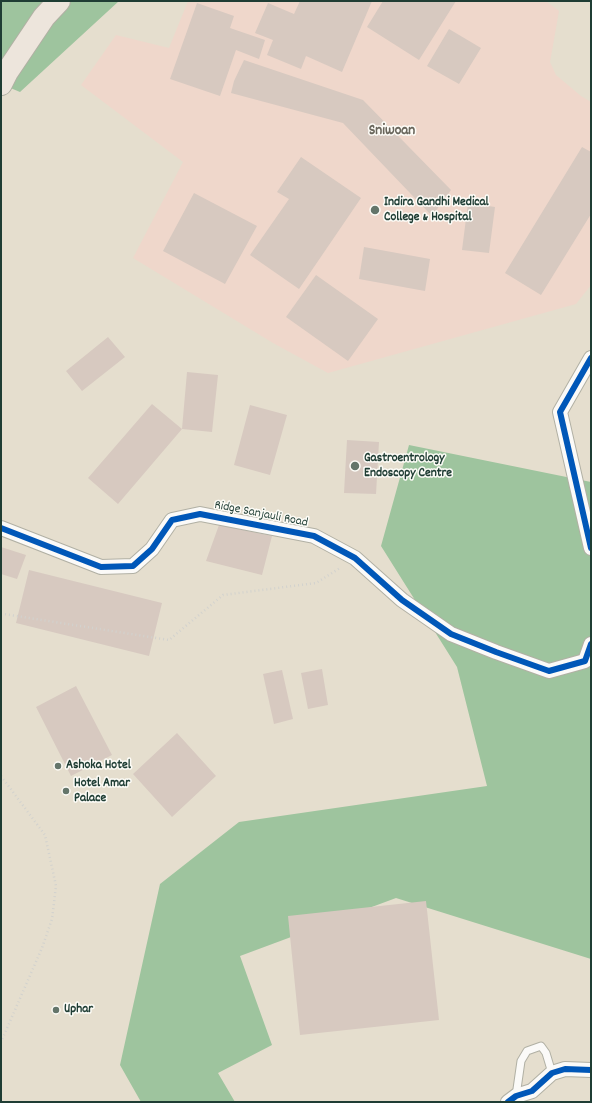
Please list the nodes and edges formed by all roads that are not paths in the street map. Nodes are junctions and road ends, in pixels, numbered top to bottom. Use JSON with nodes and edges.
{"nodes":[{"id":1,"x":59,"y":1,"type":"edge"},
{"id":2,"x":4,"y":78,"type":"edge"},
{"id":3,"x":591,"y":358,"type":"edge"},
{"id":4,"x":1,"y":528,"type":"edge"},
{"id":5,"x":591,"y":548,"type":"edge"},
{"id":6,"x":591,"y":644,"type":"edge"},
{"id":7,"x":591,"y":1070,"type":"edge"},
{"id":8,"x":552,"y":1073,"type":"junction"},
{"id":9,"x":512,"y":1099,"type":"edge"}],
"edges":[{"from":1,"to":2,"type":"main road"},
{"from":3,"to":5,"type":"street"},
{"from":4,"to":6,"type":"street","name":"Ridge Sanjauli Road"},
{"from":7,"to":8,"type":"street"},
{"from":8,"to":9,"type":"street"},
{"from":8,"to":9,"type":"lane"}]}
